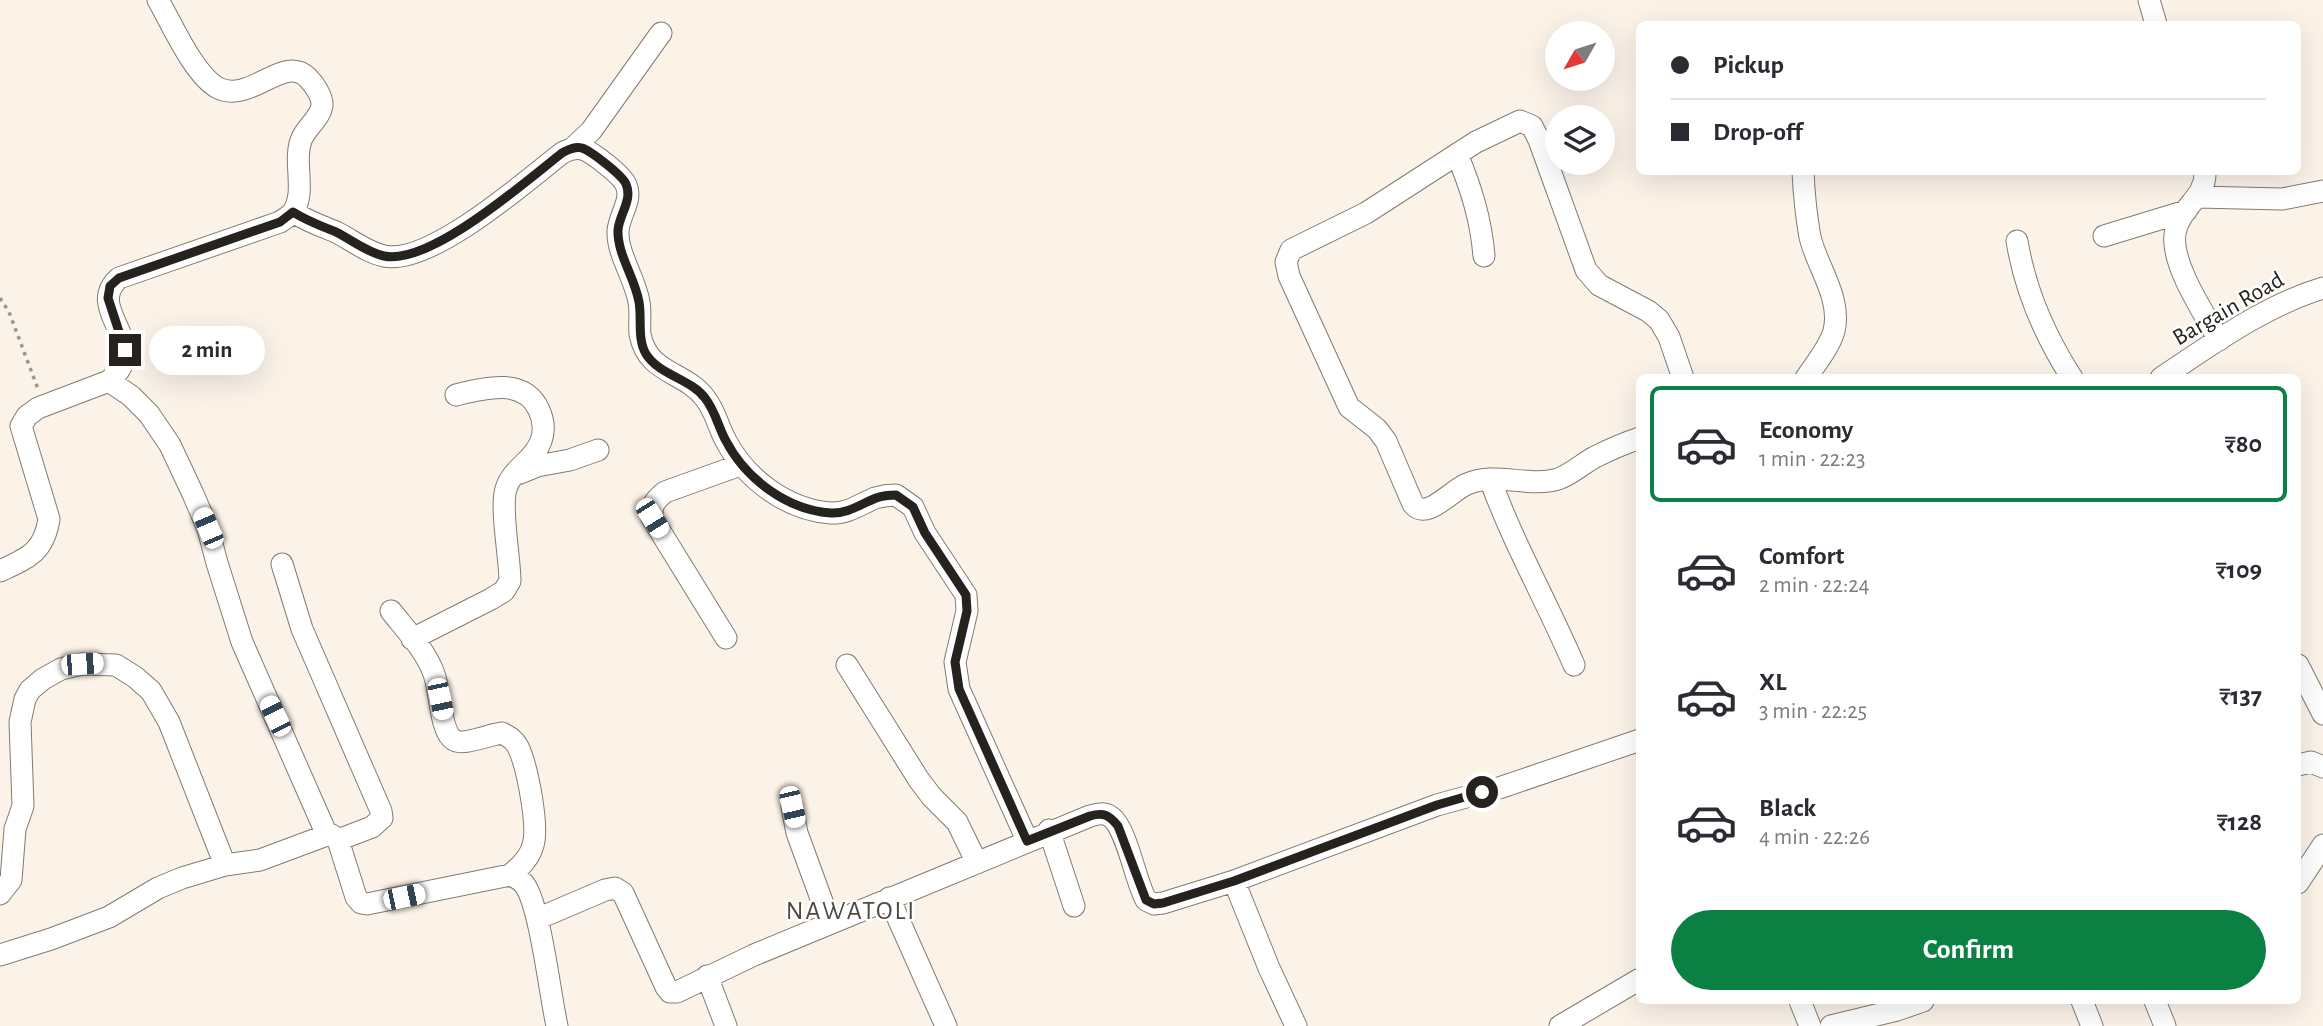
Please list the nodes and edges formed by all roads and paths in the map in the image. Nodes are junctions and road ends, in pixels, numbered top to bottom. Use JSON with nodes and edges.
{"nodes":[{"id":1,"x":158,"y":0,"type":"edge"},
{"id":2,"x":2149,"y":0,"type":"edge"},
{"id":3,"x":2155,"y":21,"type":"edge"},
{"id":4,"x":661,"y":33,"type":"dead end"},
{"id":5,"x":573,"y":148,"type":"junction"},
{"id":6,"x":1457,"y":154,"type":"junction"},
{"id":7,"x":1803,"y":175,"type":"edge"},
{"id":8,"x":2205,"y":175,"type":"edge"},
{"id":9,"x":2323,"y":191,"type":"edge"},
{"id":10,"x":2192,"y":204,"type":"junction"},
{"id":11,"x":293,"y":212,"type":"junction"},
{"id":12,"x":2104,"y":236,"type":"dead end"},
{"id":13,"x":2017,"y":241,"type":"dead end"},
{"id":14,"x":1484,"y":256,"type":"dead end"},
{"id":15,"x":2323,"y":288,"type":"edge"},
{"id":16,"x":0,"y":298,"type":"edge"},
{"id":17,"x":2219,"y":340,"type":"junction"},
{"id":18,"x":1682,"y":374,"type":"edge"},
{"id":19,"x":1809,"y":374,"type":"edge"},
{"id":20,"x":2070,"y":374,"type":"edge"},
{"id":21,"x":2167,"y":374,"type":"edge"},
{"id":22,"x":109,"y":381,"type":"junction"},
{"id":23,"x":456,"y":395,"type":"dead end"},
{"id":24,"x":44,"y":406,"type":"junction"},
{"id":25,"x":1636,"y":440,"type":"edge"},
{"id":26,"x":598,"y":450,"type":"dead end"},
{"id":27,"x":740,"y":466,"type":"junction"},
{"id":28,"x":511,"y":476,"type":"junction"},
{"id":29,"x":1490,"y":479,"type":"junction"},
{"id":30,"x":282,"y":564,"type":"dead end"},
{"id":31,"x":0,"y":571,"type":"edge"},
{"id":32,"x":391,"y":611,"type":"dead end"},
{"id":33,"x":726,"y":638,"type":"dead end"},
{"id":34,"x":412,"y":639,"type":"junction"},
{"id":35,"x":1574,"y":664,"type":"dead end"},
{"id":36,"x":847,"y":665,"type":"dead end"},
{"id":37,"x":2301,"y":671,"type":"edge"},
{"id":38,"x":2323,"y":714,"type":"edge"},
{"id":39,"x":1636,"y":741,"type":"edge"},
{"id":40,"x":2301,"y":764,"type":"edge"},
{"id":41,"x":2323,"y":767,"type":"edge"},
{"id":42,"x":792,"y":807,"type":"dead end"},
{"id":43,"x":1049,"y":830,"type":"junction"},
{"id":44,"x":332,"y":837,"type":"junction"},
{"id":45,"x":1027,"y":841,"type":"junction"},
{"id":46,"x":2323,"y":845,"type":"edge"},
{"id":47,"x":977,"y":863,"type":"junction"},
{"id":48,"x":225,"y":866,"type":"junction"},
{"id":49,"x":510,"y":876,"type":"junction"},
{"id":50,"x":2301,"y":878,"type":"edge"},
{"id":51,"x":1234,"y":881,"type":"junction"},
{"id":52,"x":0,"y":894,"type":"edge"},
{"id":53,"x":889,"y":898,"type":"junction"},
{"id":54,"x":1074,"y":906,"type":"dead end"},
{"id":55,"x":537,"y":919,"type":"junction"},
{"id":56,"x":830,"y":923,"type":"junction"},
{"id":57,"x":0,"y":955,"type":"edge"},
{"id":58,"x":707,"y":976,"type":"junction"},
{"id":59,"x":1636,"y":981,"type":"edge"},
{"id":60,"x":1801,"y":1004,"type":"edge"},
{"id":61,"x":1914,"y":1004,"type":"edge"},
{"id":62,"x":2083,"y":1004,"type":"edge"},
{"id":63,"x":2156,"y":1004,"type":"edge"},
{"id":64,"x":557,"y":1026,"type":"edge"},
{"id":65,"x":726,"y":1026,"type":"edge"},
{"id":66,"x":946,"y":1026,"type":"edge"},
{"id":67,"x":1296,"y":1026,"type":"edge"},
{"id":68,"x":1560,"y":1026,"type":"edge"},
{"id":69,"x":1810,"y":1026,"type":"edge"},
{"id":70,"x":1831,"y":1026,"type":"edge"},
{"id":71,"x":2092,"y":1026,"type":"edge"},
{"id":72,"x":2165,"y":1026,"type":"edge"}],
"edges":[{"from":1,"to":11,"type":"street"},
{"from":2,"to":3,"type":"street"},
{"from":4,"to":5,"type":"street"},
{"from":5,"to":11,"type":"street"},
{"from":5,"to":27,"type":"street"},
{"from":6,"to":14,"type":"street"},
{"from":6,"to":18,"type":"street"},
{"from":6,"to":29,"type":"street"},
{"from":7,"to":19,"type":"street"},
{"from":8,"to":10,"type":"street"},
{"from":9,"to":10,"type":"street"},
{"from":10,"to":12,"type":"street"},
{"from":10,"to":17,"type":"street"},
{"from":11,"to":22,"type":"street"},
{"from":13,"to":20,"type":"street"},
{"from":15,"to":17,"type":"street","name":"Bargain Road"},
{"from":16,"to":24,"type":"path"},
{"from":17,"to":21,"type":"street","name":"Bargain Road"},
{"from":22,"to":24,"type":"street"},
{"from":22,"to":44,"type":"street"},
{"from":23,"to":28,"type":"street"},
{"from":24,"to":31,"type":"street"},
{"from":25,"to":29,"type":"street"},
{"from":26,"to":28,"type":"street"},
{"from":27,"to":33,"type":"street"},
{"from":27,"to":45,"type":"street"},
{"from":28,"to":34,"type":"street"},
{"from":29,"to":35,"type":"street"},
{"from":30,"to":44,"type":"street"},
{"from":32,"to":34,"type":"street"},
{"from":34,"to":49,"type":"street"},
{"from":36,"to":47,"type":"street"},
{"from":37,"to":38,"type":"street"},
{"from":39,"to":51,"type":"street"},
{"from":40,"to":41,"type":"street"},
{"from":42,"to":56,"type":"street"},
{"from":43,"to":45,"type":"street"},
{"from":43,"to":51,"type":"street"},
{"from":43,"to":54,"type":"street"},
{"from":44,"to":48,"type":"street"},
{"from":44,"to":49,"type":"street"},
{"from":45,"to":47,"type":"street"},
{"from":46,"to":50,"type":"street"},
{"from":47,"to":53,"type":"street"},
{"from":48,"to":52,"type":"street"},
{"from":48,"to":57,"type":"street"},
{"from":49,"to":55,"type":"street"},
{"from":51,"to":67,"type":"street"},
{"from":53,"to":56,"type":"street"},
{"from":53,"to":66,"type":"street"},
{"from":55,"to":58,"type":"street"},
{"from":55,"to":64,"type":"street"},
{"from":56,"to":58,"type":"street"},
{"from":58,"to":65,"type":"street"},
{"from":59,"to":68,"type":"street"},
{"from":60,"to":69,"type":"street"},
{"from":61,"to":70,"type":"street"},
{"from":62,"to":71,"type":"street"},
{"from":63,"to":72,"type":"street"}]}
